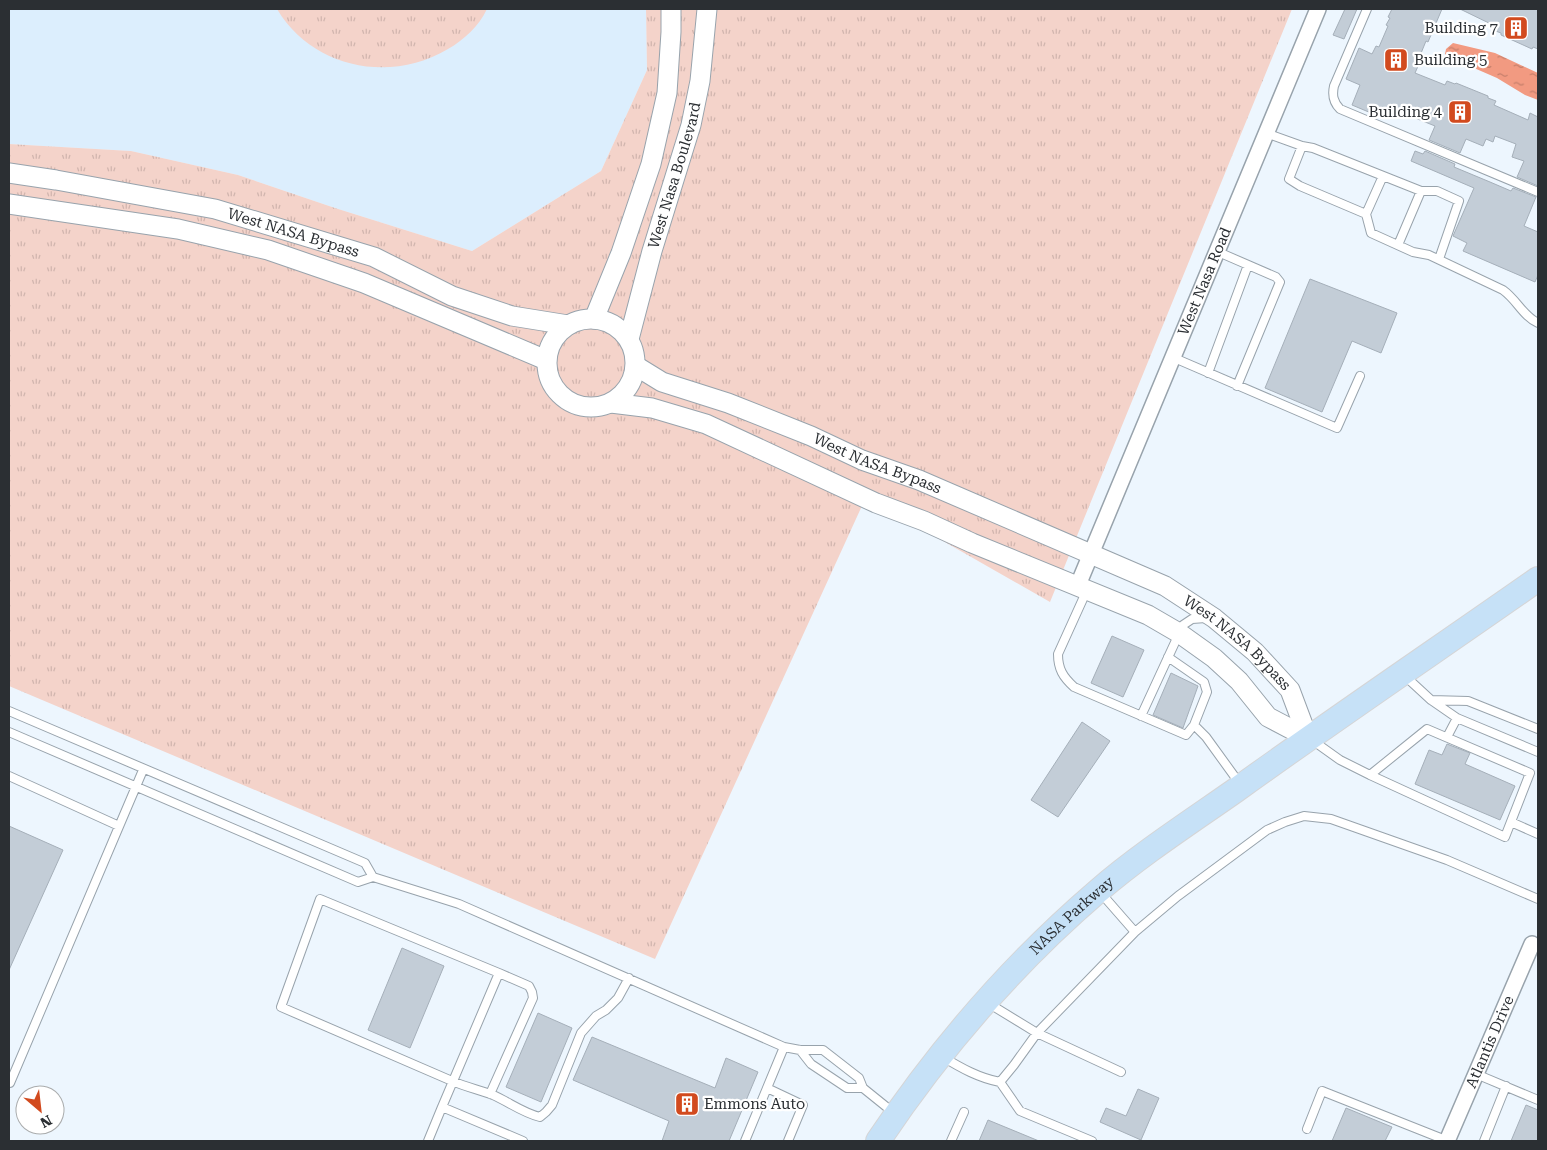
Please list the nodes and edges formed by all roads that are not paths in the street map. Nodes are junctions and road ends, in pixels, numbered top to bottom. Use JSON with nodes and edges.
{"nodes":[{"id":1,"x":671,"y":9,"type":"edge"},
{"id":2,"x":707,"y":9,"type":"edge"},
{"id":3,"x":1318,"y":9,"type":"edge"},
{"id":4,"x":1367,"y":9,"type":"edge"},
{"id":5,"x":1266,"y":133,"type":"junction"},
{"id":6,"x":1302,"y":146,"type":"junction"},
{"id":7,"x":9,"y":173,"type":"edge"},
{"id":8,"x":1384,"y":176,"type":"junction"},
{"id":9,"x":1420,"y":191,"type":"junction"},
{"id":10,"x":1538,"y":192,"type":"edge"},
{"id":11,"x":9,"y":204,"type":"edge"},
{"id":12,"x":1366,"y":214,"type":"junction"},
{"id":13,"x":1398,"y":245,"type":"junction"},
{"id":14,"x":1216,"y":251,"type":"junction"},
{"id":15,"x":1439,"y":259,"type":"junction"},
{"id":16,"x":1248,"y":265,"type":"junction"},
{"id":17,"x":594,"y":318,"type":"junction"},
{"id":18,"x":1538,"y":323,"type":"edge"},
{"id":19,"x":568,"y":325,"type":"junction"},
{"id":20,"x":629,"y":339,"type":"junction"},
{"id":21,"x":1172,"y":357,"type":"junction"},
{"id":22,"x":546,"y":360,"type":"junction"},
{"id":23,"x":636,"y":366,"type":"junction"},
{"id":24,"x":1208,"y":373,"type":"junction"},
{"id":25,"x":1360,"y":376,"type":"dead end"},
{"id":26,"x":1238,"y":386,"type":"junction"},
{"id":27,"x":611,"y":403,"type":"junction"},
{"id":28,"x":1089,"y":554,"type":"junction"},
{"id":29,"x":1536,"y":585,"type":"edge"},
{"id":30,"x":1082,"y":588,"type":"junction"},
{"id":31,"x":1214,"y":618,"type":"junction"},
{"id":32,"x":1179,"y":633,"type":"junction"},
{"id":33,"x":1168,"y":657,"type":"junction"},
{"id":34,"x":1401,"y":673,"type":"junction"},
{"id":35,"x":1431,"y":700,"type":"junction"},
{"id":36,"x":9,"y":711,"type":"edge"},
{"id":37,"x":1140,"y":716,"type":"junction"},
{"id":38,"x":1458,"y":718,"type":"junction"},
{"id":39,"x":1194,"y":725,"type":"junction"},
{"id":40,"x":1538,"y":729,"type":"edge"},
{"id":41,"x":9,"y":732,"type":"edge"},
{"id":42,"x":1308,"y":738,"type":"junction"},
{"id":43,"x":1447,"y":738,"type":"junction"},
{"id":44,"x":1538,"y":752,"type":"edge"},
{"id":45,"x":143,"y":770,"type":"junction"},
{"id":46,"x":1370,"y":775,"type":"junction"},
{"id":47,"x":9,"y":776,"type":"edge"},
{"id":48,"x":1242,"y":785,"type":"junction"},
{"id":49,"x":136,"y":786,"type":"junction"},
{"id":50,"x":1511,"y":822,"type":"junction"},
{"id":51,"x":119,"y":826,"type":"junction"},
{"id":52,"x":1538,"y":834,"type":"edge"},
{"id":53,"x":373,"y":877,"type":"junction"},
{"id":54,"x":1099,"y":890,"type":"junction"},
{"id":55,"x":1538,"y":899,"type":"edge"},
{"id":56,"x":1135,"y":932,"type":"junction"},
{"id":57,"x":1532,"y":944,"type":"dead end"},
{"id":58,"x":499,"y":973,"type":"junction"},
{"id":59,"x":629,"y":978,"type":"junction"},
{"id":60,"x":986,"y":1002,"type":"junction"},
{"id":61,"x":1037,"y":1033,"type":"junction"},
{"id":62,"x":784,"y":1047,"type":"junction"},
{"id":63,"x":800,"y":1050,"type":"junction"},
{"id":64,"x":941,"y":1056,"type":"junction"},
{"id":65,"x":1121,"y":1072,"type":"dead end"},
{"id":66,"x":1476,"y":1074,"type":"junction"},
{"id":67,"x":452,"y":1081,"type":"junction"},
{"id":68,"x":1000,"y":1082,"type":"junction"},
{"id":69,"x":9,"y":1083,"type":"edge"},
{"id":70,"x":1506,"y":1086,"type":"junction"},
{"id":71,"x":767,"y":1088,"type":"junction"},
{"id":72,"x":863,"y":1088,"type":"junction"},
{"id":73,"x":490,"y":1094,"type":"junction"},
{"id":74,"x":1538,"y":1100,"type":"edge"},
{"id":75,"x":442,"y":1107,"type":"junction"},
{"id":76,"x":964,"y":1112,"type":"dead end"},
{"id":77,"x":896,"y":1114,"type":"junction"},
{"id":78,"x":1307,"y":1129,"type":"dead end"},
{"id":79,"x":428,"y":1141,"type":"edge"},
{"id":80,"x":523,"y":1141,"type":"edge"},
{"id":81,"x":744,"y":1141,"type":"edge"},
{"id":82,"x":788,"y":1141,"type":"edge"},
{"id":83,"x":878,"y":1141,"type":"edge"},
{"id":84,"x":952,"y":1141,"type":"edge"},
{"id":85,"x":1092,"y":1141,"type":"edge"},
{"id":86,"x":1448,"y":1141,"type":"edge"},
{"id":87,"x":1484,"y":1141,"type":"edge"}],
"edges":[{"from":1,"to":17,"type":"street","name":"West Nasa Boulevard"},
{"from":2,"to":20,"type":"street","name":"West Nasa Boulevard"},
{"from":3,"to":5,"type":"street","name":"West Nasa Road"},
{"from":4,"to":10,"type":"lane"},
{"from":5,"to":6,"type":"lane"},
{"from":5,"to":14,"type":"street","name":"West Nasa Road"},
{"from":6,"to":8,"type":"lane"},
{"from":6,"to":12,"type":"lane"},
{"from":7,"to":19,"type":"street","name":"West NASA Bypass"},
{"from":8,"to":9,"type":"lane"},
{"from":8,"to":12,"type":"lane"},
{"from":9,"to":13,"type":"lane"},
{"from":9,"to":15,"type":"lane"},
{"from":11,"to":22,"type":"street","name":"West NASA Bypass"},
{"from":12,"to":13,"type":"lane"},
{"from":13,"to":15,"type":"lane"},
{"from":14,"to":16,"type":"lane"},
{"from":14,"to":21,"type":"street","name":"West Nasa Road"},
{"from":15,"to":18,"type":"lane"},
{"from":16,"to":24,"type":"lane"},
{"from":16,"to":26,"type":"lane"},
{"from":17,"to":19,"type":"street","name":"West NASA Bypass"},
{"from":17,"to":20,"type":"street"},
{"from":19,"to":22,"type":"street"},
{"from":20,"to":23,"type":"street"},
{"from":21,"to":24,"type":"lane"},
{"from":21,"to":28,"type":"street","name":"West Nasa Road"},
{"from":22,"to":27,"type":"street","name":"West NASA Bypass"},
{"from":23,"to":27,"type":"street"},
{"from":23,"to":28,"type":"street","name":"West NASA Bypass"},
{"from":24,"to":26,"type":"lane"},
{"from":25,"to":26,"type":"lane"},
{"from":27,"to":30,"type":"street","name":"West NASA Bypass"},
{"from":28,"to":30,"type":"street","name":"West Nasa Road"},
{"from":28,"to":31,"type":"street","name":"West NASA Bypass"},
{"from":29,"to":34,"type":"main road","name":"NASA Parkway"},
{"from":30,"to":32,"type":"street","name":"West NASA Bypass"},
{"from":30,"to":37,"type":"lane"},
{"from":31,"to":32,"type":"lane"},
{"from":31,"to":42,"type":"street","name":"West NASA Bypass"},
{"from":32,"to":33,"type":"lane"},
{"from":32,"to":42,"type":"street","name":"West NASA Bypass"},
{"from":33,"to":37,"type":"lane"},
{"from":33,"to":39,"type":"lane"},
{"from":34,"to":35,"type":"lane"},
{"from":34,"to":42,"type":"main road","name":"NASA Parkway"},
{"from":35,"to":38,"type":"lane"},
{"from":35,"to":40,"type":"lane"},
{"from":36,"to":45,"type":"lane"},
{"from":37,"to":39,"type":"lane"},
{"from":38,"to":43,"type":"lane"},
{"from":38,"to":44,"type":"lane"},
{"from":39,"to":48,"type":"lane"},
{"from":41,"to":49,"type":"lane"},
{"from":42,"to":46,"type":"lane"},
{"from":42,"to":48,"type":"main road","name":"NASA Parkway"},
{"from":43,"to":46,"type":"lane"},
{"from":43,"to":50,"type":"lane"},
{"from":45,"to":49,"type":"lane"},
{"from":45,"to":53,"type":"lane"},
{"from":46,"to":50,"type":"lane"},
{"from":47,"to":51,"type":"lane"},
{"from":48,"to":54,"type":"main road","name":"NASA Parkway"},
{"from":49,"to":51,"type":"lane"},
{"from":49,"to":53,"type":"lane"},
{"from":50,"to":52,"type":"lane"},
{"from":51,"to":69,"type":"lane"},
{"from":53,"to":59,"type":"lane"},
{"from":54,"to":56,"type":"lane"},
{"from":54,"to":60,"type":"main road","name":"NASA Parkway"},
{"from":55,"to":56,"type":"lane"},
{"from":56,"to":61,"type":"lane"},
{"from":57,"to":66,"type":"street","name":"Atlantis Drive"},
{"from":58,"to":67,"type":"lane"},
{"from":58,"to":67,"type":"lane"},
{"from":58,"to":73,"type":"lane"},
{"from":59,"to":62,"type":"lane"},
{"from":59,"to":73,"type":"lane"},
{"from":60,"to":61,"type":"lane"},
{"from":60,"to":64,"type":"main road","name":"NASA Parkway"},
{"from":61,"to":65,"type":"lane"},
{"from":61,"to":68,"type":"lane"},
{"from":62,"to":63,"type":"lane"},
{"from":62,"to":71,"type":"lane"},
{"from":63,"to":72,"type":"lane"},
{"from":63,"to":72,"type":"lane"},
{"from":64,"to":68,"type":"lane"},
{"from":64,"to":77,"type":"main road","name":"NASA Parkway"},
{"from":66,"to":70,"type":"lane"},
{"from":66,"to":86,"type":"street","name":"Atlantis Drive"},
{"from":67,"to":73,"type":"lane"},
{"from":67,"to":75,"type":"lane"},
{"from":68,"to":85,"type":"lane"},
{"from":70,"to":74,"type":"lane"},
{"from":70,"to":87,"type":"lane"},
{"from":71,"to":81,"type":"lane"},
{"from":71,"to":82,"type":"lane"},
{"from":72,"to":77,"type":"lane"},
{"from":75,"to":79,"type":"lane"},
{"from":75,"to":80,"type":"lane"},
{"from":76,"to":84,"type":"lane"},
{"from":77,"to":83,"type":"main road","name":"NASA Parkway"},
{"from":78,"to":86,"type":"lane"}]}
